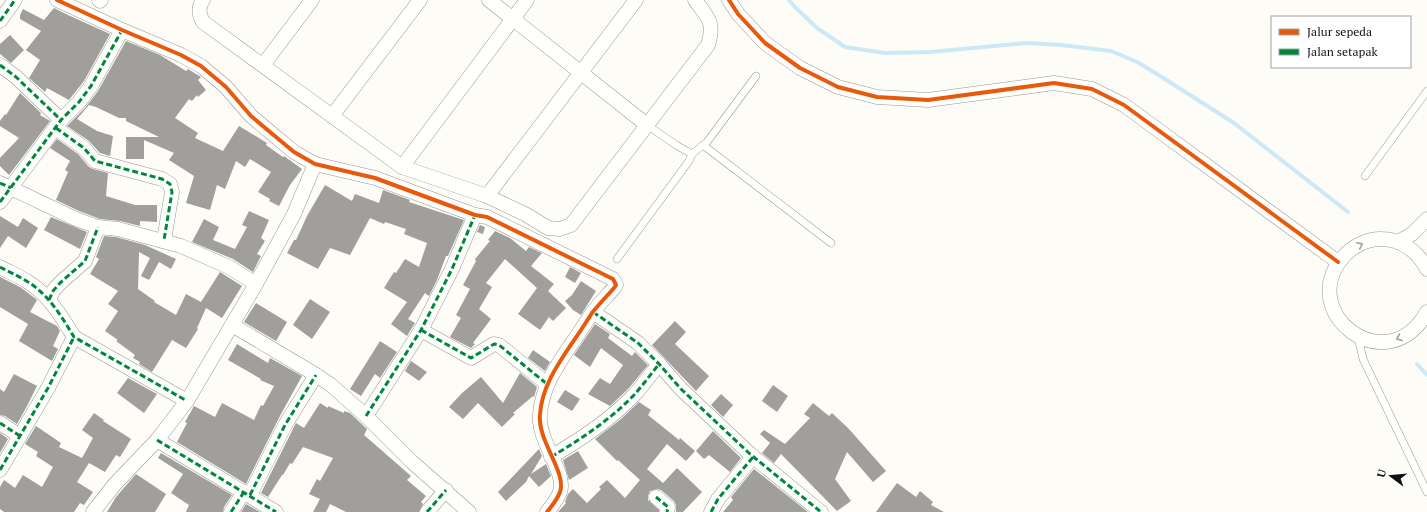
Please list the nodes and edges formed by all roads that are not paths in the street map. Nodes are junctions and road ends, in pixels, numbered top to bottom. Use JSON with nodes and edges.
{"nodes":[{"id":1,"x":15,"y":0,"type":"edge"},
{"id":2,"x":57,"y":0,"type":"edge"},
{"id":3,"x":204,"y":0,"type":"edge"},
{"id":4,"x":312,"y":0,"type":"edge"},
{"id":5,"x":420,"y":0,"type":"edge"},
{"id":6,"x":489,"y":0,"type":"edge"},
{"id":7,"x":527,"y":0,"type":"edge"},
{"id":8,"x":636,"y":0,"type":"edge"},
{"id":9,"x":695,"y":0,"type":"edge"},
{"id":10,"x":729,"y":0,"type":"edge"},
{"id":11,"x":513,"y":19,"type":"junction"},
{"id":12,"x":0,"y":21,"type":"edge"},
{"id":13,"x":122,"y":30,"type":"junction"},
{"id":14,"x":0,"y":65,"type":"edge"},
{"id":15,"x":263,"y":65,"type":"junction"},
{"id":16,"x":581,"y":72,"type":"junction"},
{"id":17,"x":756,"y":76,"type":"dead end"},
{"id":18,"x":1427,"y":91,"type":"edge"},
{"id":19,"x":332,"y":116,"type":"junction"},
{"id":20,"x":59,"y":124,"type":"junction"},
{"id":21,"x":647,"y":125,"type":"junction"},
{"id":22,"x":703,"y":145,"type":"junction"},
{"id":23,"x":692,"y":154,"type":"junction"},
{"id":24,"x":315,"y":164,"type":"junction"},
{"id":25,"x":402,"y":167,"type":"junction"},
{"id":26,"x":1365,"y":176,"type":"dead end"},
{"id":27,"x":5,"y":186,"type":"edge"},
{"id":28,"x":487,"y":196,"type":"junction"},
{"id":29,"x":0,"y":202,"type":"edge"},
{"id":30,"x":475,"y":214,"type":"junction"},
{"id":31,"x":1427,"y":219,"type":"edge"},
{"id":32,"x":98,"y":227,"type":"junction"},
{"id":33,"x":164,"y":240,"type":"junction"},
{"id":34,"x":1398,"y":242,"type":"junction"},
{"id":35,"x":831,"y":243,"type":"dead end"},
{"id":36,"x":617,"y":259,"type":"dead end"},
{"id":37,"x":1425,"y":261,"type":"edge"},
{"id":38,"x":1338,"y":262,"type":"junction"},
{"id":39,"x":0,"y":267,"type":"edge"},
{"id":40,"x":256,"y":284,"type":"junction"},
{"id":41,"x":49,"y":300,"type":"junction"},
{"id":42,"x":593,"y":312,"type":"junction"},
{"id":43,"x":1427,"y":312,"type":"edge"},
{"id":44,"x":232,"y":325,"type":"junction"},
{"id":45,"x":421,"y":330,"type":"junction"},
{"id":46,"x":74,"y":337,"type":"junction"},
{"id":47,"x":1358,"y":337,"type":"junction"},
{"id":48,"x":659,"y":364,"type":"junction"},
{"id":49,"x":316,"y":375,"type":"junction"},
{"id":50,"x":547,"y":384,"type":"junction"},
{"id":51,"x":187,"y":401,"type":"junction"},
{"id":52,"x":366,"y":416,"type":"junction"},
{"id":53,"x":0,"y":422,"type":"edge"},
{"id":54,"x":20,"y":436,"type":"junction"},
{"id":55,"x":157,"y":440,"type":"junction"},
{"id":56,"x":551,"y":457,"type":"junction"},
{"id":57,"x":753,"y":457,"type":"junction"},
{"id":58,"x":0,"y":470,"type":"edge"},
{"id":59,"x":446,"y":490,"type":"junction"},
{"id":60,"x":1427,"y":492,"type":"edge"},
{"id":61,"x":247,"y":493,"type":"junction"},
{"id":62,"x":656,"y":497,"type":"dead end"},
{"id":63,"x":93,"y":512,"type":"edge"},
{"id":64,"x":231,"y":512,"type":"edge"},
{"id":65,"x":276,"y":512,"type":"edge"},
{"id":66,"x":427,"y":512,"type":"edge"},
{"id":67,"x":469,"y":512,"type":"edge"},
{"id":68,"x":547,"y":512,"type":"edge"},
{"id":69,"x":667,"y":512,"type":"edge"},
{"id":70,"x":711,"y":512,"type":"edge"},
{"id":71,"x":821,"y":512,"type":"edge"}],
"edges":[{"from":1,"to":12,"type":"street"},
{"from":2,"to":13,"type":"street"},
{"from":3,"to":15,"type":"street"},
{"from":4,"to":15,"type":"street"},
{"from":5,"to":19,"type":"street"},
{"from":6,"to":11,"type":"street"},
{"from":7,"to":11,"type":"street"},
{"from":8,"to":16,"type":"street"},
{"from":9,"to":21,"type":"street"},
{"from":10,"to":38,"type":"street"},
{"from":11,"to":16,"type":"street"},
{"from":11,"to":25,"type":"street"},
{"from":13,"to":20,"type":"street"},
{"from":13,"to":24,"type":"street"},
{"from":14,"to":20,"type":"street"},
{"from":15,"to":19,"type":"street"},
{"from":16,"to":21,"type":"street"},
{"from":16,"to":28,"type":"street"},
{"from":17,"to":22,"type":"lane"},
{"from":18,"to":26,"type":"lane"},
{"from":19,"to":25,"type":"street"},
{"from":20,"to":27,"type":"street"},
{"from":20,"to":33,"type":"street"},
{"from":21,"to":23,"type":"lane"},
{"from":21,"to":28,"type":"street"},
{"from":22,"to":23,"type":"lane"},
{"from":22,"to":35,"type":"lane"},
{"from":23,"to":36,"type":"lane"},
{"from":24,"to":30,"type":"street"},
{"from":24,"to":40,"type":"street"},
{"from":25,"to":28,"type":"street"},
{"from":27,"to":29,"type":"street"},
{"from":27,"to":32,"type":"street"},
{"from":30,"to":42,"type":"street"},
{"from":30,"to":45,"type":"street"},
{"from":31,"to":34,"type":"street"},
{"from":32,"to":33,"type":"street"},
{"from":32,"to":41,"type":"street"},
{"from":33,"to":40,"type":"street"},
{"from":34,"to":37,"type":"street"},
{"from":38,"to":34,"type":"street","one_way":true},
{"from":38,"to":47,"type":"street"},
{"from":39,"to":41,"type":"street"},
{"from":40,"to":44,"type":"street"},
{"from":41,"to":46,"type":"street"},
{"from":42,"to":48,"type":"street"},
{"from":42,"to":50,"type":"street"},
{"from":43,"to":47,"type":"street","one_way":true},
{"from":44,"to":49,"type":"street"},
{"from":44,"to":51,"type":"street"},
{"from":45,"to":50,"type":"street"},
{"from":45,"to":52,"type":"street"},
{"from":46,"to":51,"type":"street"},
{"from":46,"to":54,"type":"street"},
{"from":47,"to":60,"type":"lane"},
{"from":48,"to":56,"type":"street"},
{"from":48,"to":57,"type":"street"},
{"from":49,"to":52,"type":"street"},
{"from":49,"to":61,"type":"street"},
{"from":50,"to":56,"type":"street"},
{"from":51,"to":55,"type":"street"},
{"from":52,"to":59,"type":"street"},
{"from":53,"to":54,"type":"street"},
{"from":54,"to":58,"type":"street"},
{"from":55,"to":61,"type":"street"},
{"from":55,"to":63,"type":"street"},
{"from":56,"to":68,"type":"street"},
{"from":57,"to":70,"type":"street"},
{"from":57,"to":71,"type":"street"},
{"from":59,"to":66,"type":"street"},
{"from":59,"to":67,"type":"street"},
{"from":61,"to":64,"type":"street"},
{"from":61,"to":65,"type":"street"},
{"from":62,"to":69,"type":"street"}]}
